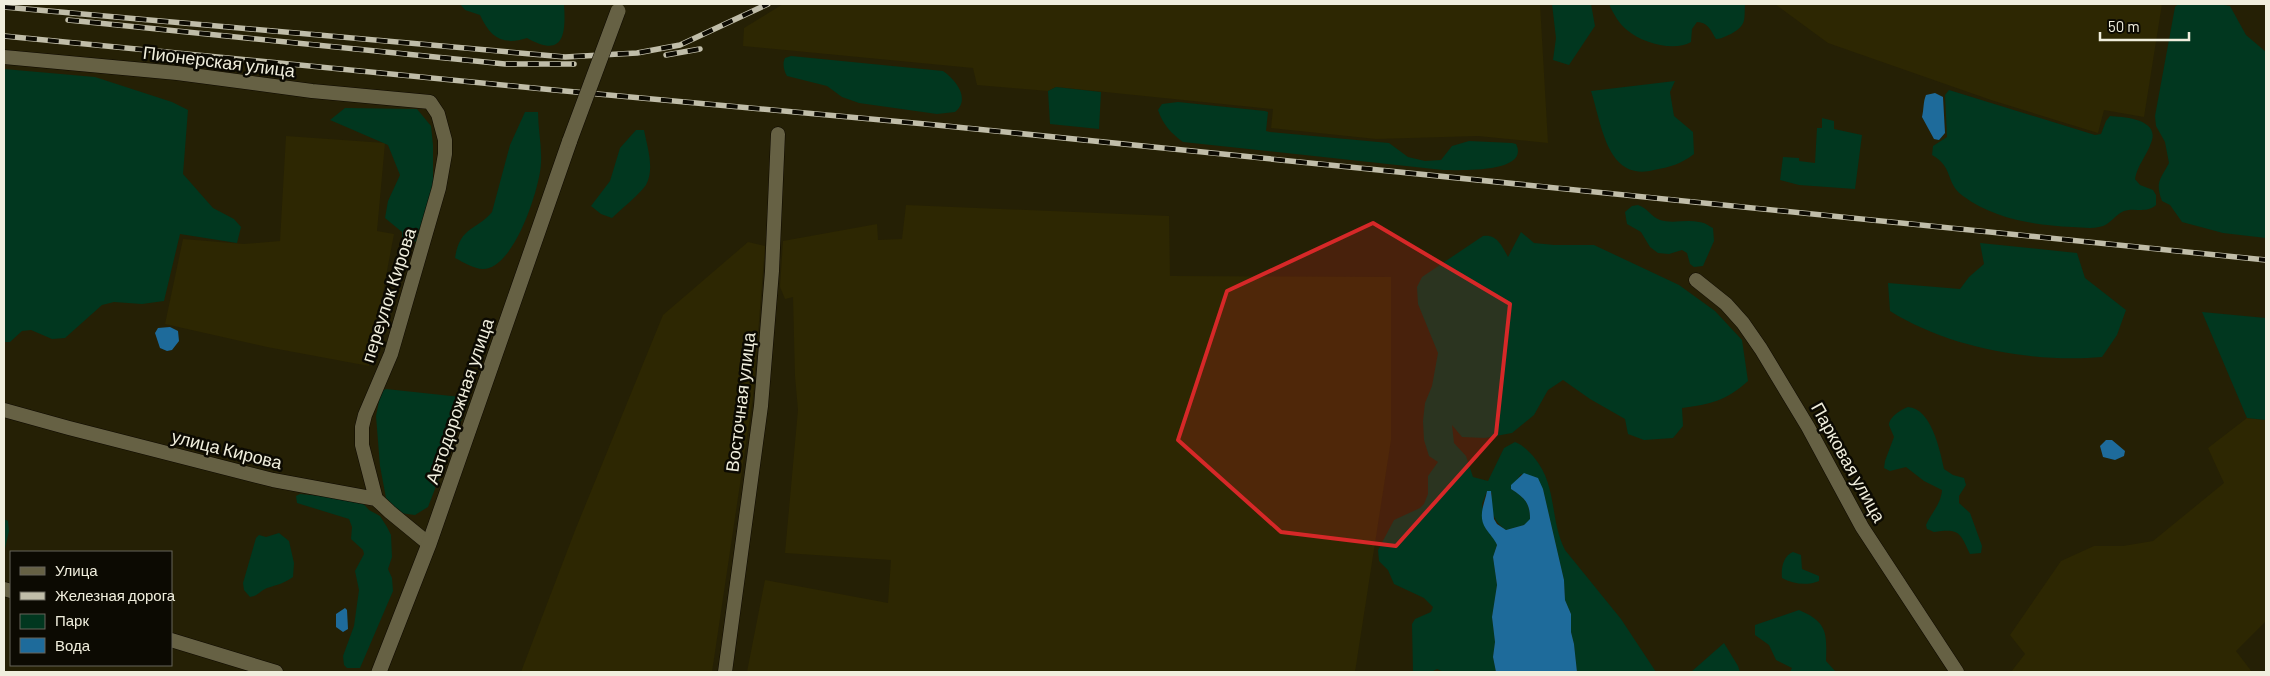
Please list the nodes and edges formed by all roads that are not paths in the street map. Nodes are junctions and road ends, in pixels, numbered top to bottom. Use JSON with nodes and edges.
{"nodes":[{"id":1,"x":620,"y":8,"type":"edge"},
{"id":2,"x":4,"y":57,"type":"edge"},
{"id":3,"x":430,"y":102,"type":"joint"},
{"id":4,"x":778,"y":134,"type":"dead end"},
{"id":5,"x":1696,"y":280,"type":"dead end"},
{"id":6,"x":4,"y":410,"type":"edge"},
{"id":7,"x":376,"y":499,"type":"junction"},
{"id":8,"x":430,"y":544,"type":"junction"},
{"id":9,"x":172,"y":640,"type":"edge"},
{"id":10,"x":276,"y":672,"type":"edge"},
{"id":11,"x":379,"y":672,"type":"edge"},
{"id":12,"x":726,"y":672,"type":"edge"},
{"id":13,"x":1958,"y":672,"type":"edge"}],
"edges":[{"from":1,"to":8,"type":"main road","name":"Автодорожная улица","bridge":true},
{"from":2,"to":3,"type":"street","name":"Пионерская улица"},
{"from":3,"to":7,"type":"street","name":"переулок Кирова"},
{"from":4,"to":12,"type":"street","name":"Восточная улица"},
{"from":5,"to":13,"type":"street","name":"Парковая улица"},
{"from":6,"to":7,"type":"street","name":"улица Кирова"},
{"from":7,"to":8,"type":"street"},
{"from":8,"to":11,"type":"main road","name":"Автодорожная улица"},
{"from":9,"to":10,"type":"street"}]}
